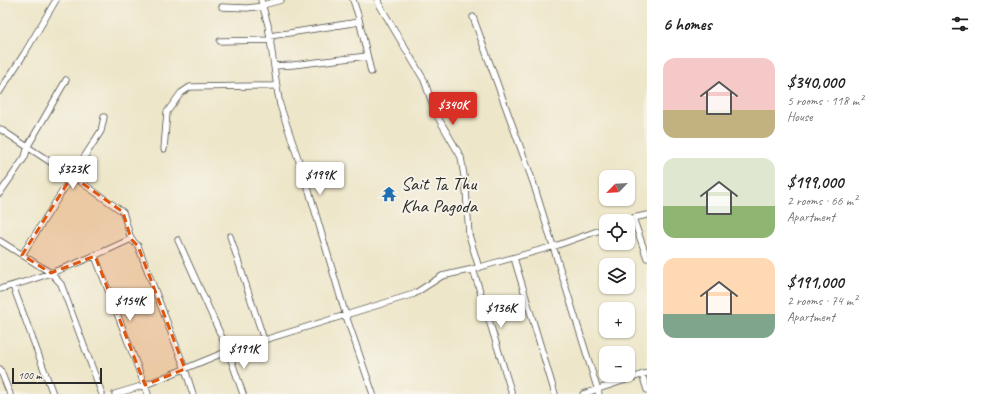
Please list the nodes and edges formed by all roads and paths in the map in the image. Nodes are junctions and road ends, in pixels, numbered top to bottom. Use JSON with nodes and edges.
{"nodes":[{"id":1,"x":56,"y":0,"type":"edge"},
{"id":2,"x":281,"y":0,"type":"edge"},
{"id":3,"x":353,"y":0,"type":"edge"},
{"id":4,"x":378,"y":0,"type":"edge"},
{"id":5,"x":262,"y":4,"type":"edge"},
{"id":6,"x":222,"y":7,"type":"dead end"},
{"id":7,"x":473,"y":17,"type":"dead end"},
{"id":8,"x":359,"y":22,"type":"junction"},
{"id":9,"x":270,"y":38,"type":"junction"},
{"id":10,"x":220,"y":41,"type":"dead end"},
{"id":11,"x":367,"y":56,"type":"junction"},
{"id":12,"x":274,"y":66,"type":"junction"},
{"id":13,"x":371,"y":72,"type":"dead end"},
{"id":14,"x":66,"y":80,"type":"dead end"},
{"id":15,"x":277,"y":86,"type":"junction"},
{"id":16,"x":0,"y":91,"type":"edge"},
{"id":17,"x":104,"y":117,"type":"dead end"},
{"id":18,"x":0,"y":129,"type":"edge"},
{"id":19,"x":28,"y":146,"type":"junction"},
{"id":20,"x":164,"y":149,"type":"dead end"},
{"id":21,"x":72,"y":176,"type":"junction"},
{"id":22,"x":0,"y":193,"type":"edge"},
{"id":23,"x":647,"y":215,"type":"edge"},
{"id":24,"x":635,"y":218,"type":"edge"},
{"id":25,"x":635,"y":224,"type":"edge"},
{"id":26,"x":599,"y":231,"type":"edge"},
{"id":27,"x":230,"y":236,"type":"dead end"},
{"id":28,"x":131,"y":239,"type":"junction"},
{"id":29,"x":178,"y":240,"type":"dead end"},
{"id":30,"x":0,"y":241,"type":"edge"},
{"id":31,"x":553,"y":247,"type":"junction"},
{"id":32,"x":22,"y":255,"type":"junction"},
{"id":33,"x":95,"y":256,"type":"junction"},
{"id":34,"x":514,"y":258,"type":"junction"},
{"id":35,"x":647,"y":258,"type":"edge"},
{"id":36,"x":476,"y":268,"type":"junction"},
{"id":37,"x":51,"y":273,"type":"junction"},
{"id":38,"x":13,"y":286,"type":"junction"},
{"id":39,"x":0,"y":289,"type":"edge"},
{"id":40,"x":346,"y":316,"type":"junction"},
{"id":41,"x":264,"y":340,"type":"junction"},
{"id":42,"x":228,"y":351,"type":"junction"},
{"id":43,"x":0,"y":369,"type":"edge"},
{"id":44,"x":186,"y":369,"type":"junction"},
{"id":45,"x":644,"y":374,"type":"edge"},
{"id":46,"x":145,"y":386,"type":"junction"},
{"id":47,"x":647,"y":390,"type":"edge"},
{"id":48,"x":598,"y":392,"type":"edge"},
{"id":49,"x":10,"y":394,"type":"edge"},
{"id":50,"x":53,"y":394,"type":"edge"},
{"id":51,"x":102,"y":394,"type":"edge"},
{"id":52,"x":115,"y":394,"type":"edge"},
{"id":53,"x":148,"y":394,"type":"edge"},
{"id":54,"x":193,"y":394,"type":"edge"},
{"id":55,"x":243,"y":394,"type":"edge"},
{"id":56,"x":373,"y":394,"type":"edge"},
{"id":57,"x":512,"y":394,"type":"edge"},
{"id":58,"x":555,"y":394,"type":"edge"},
{"id":59,"x":583,"y":394,"type":"edge"}],
"edges":[{"from":1,"to":16,"type":"street"},
{"from":2,"to":5,"type":"street"},
{"from":3,"to":8,"type":"street"},
{"from":4,"to":36,"type":"street"},
{"from":5,"to":6,"type":"street"},
{"from":5,"to":9,"type":"street"},
{"from":7,"to":31,"type":"street"},
{"from":8,"to":9,"type":"street"},
{"from":8,"to":11,"type":"street"},
{"from":9,"to":10,"type":"street"},
{"from":9,"to":12,"type":"street"},
{"from":11,"to":12,"type":"street"},
{"from":11,"to":13,"type":"street"},
{"from":12,"to":15,"type":"street"},
{"from":14,"to":19,"type":"street"},
{"from":15,"to":20,"type":"street"},
{"from":15,"to":40,"type":"street"},
{"from":17,"to":21,"type":"street"},
{"from":18,"to":19,"type":"street"},
{"from":19,"to":21,"type":"street"},
{"from":19,"to":22,"type":"street"},
{"from":21,"to":28,"type":"street"},
{"from":21,"to":32,"type":"street"},
{"from":23,"to":24,"type":"street"},
{"from":25,"to":35,"type":"street"},
{"from":26,"to":31,"type":"street"},
{"from":27,"to":41,"type":"street"},
{"from":28,"to":33,"type":"street"},
{"from":28,"to":44,"type":"street"},
{"from":29,"to":42,"type":"street"},
{"from":30,"to":32,"type":"street"},
{"from":31,"to":34,"type":"street"},
{"from":31,"to":48,"type":"street"},
{"from":32,"to":37,"type":"street"},
{"from":33,"to":37,"type":"street"},
{"from":33,"to":46,"type":"street"},
{"from":34,"to":36,"type":"street"},
{"from":34,"to":58,"type":"street"},
{"from":36,"to":40,"type":"street"},
{"from":36,"to":57,"type":"street"},
{"from":37,"to":38,"type":"street"},
{"from":37,"to":51,"type":"street"},
{"from":38,"to":39,"type":"street"},
{"from":38,"to":50,"type":"street"},
{"from":40,"to":41,"type":"street"},
{"from":40,"to":56,"type":"street"},
{"from":41,"to":42,"type":"street"},
{"from":42,"to":44,"type":"street"},
{"from":42,"to":55,"type":"street"},
{"from":43,"to":49,"type":"street"},
{"from":44,"to":46,"type":"street"},
{"from":44,"to":54,"type":"street"},
{"from":45,"to":47,"type":"street"},
{"from":45,"to":48,"type":"street"},
{"from":46,"to":52,"type":"street"},
{"from":46,"to":53,"type":"street"},
{"from":48,"to":59,"type":"street"}]}
